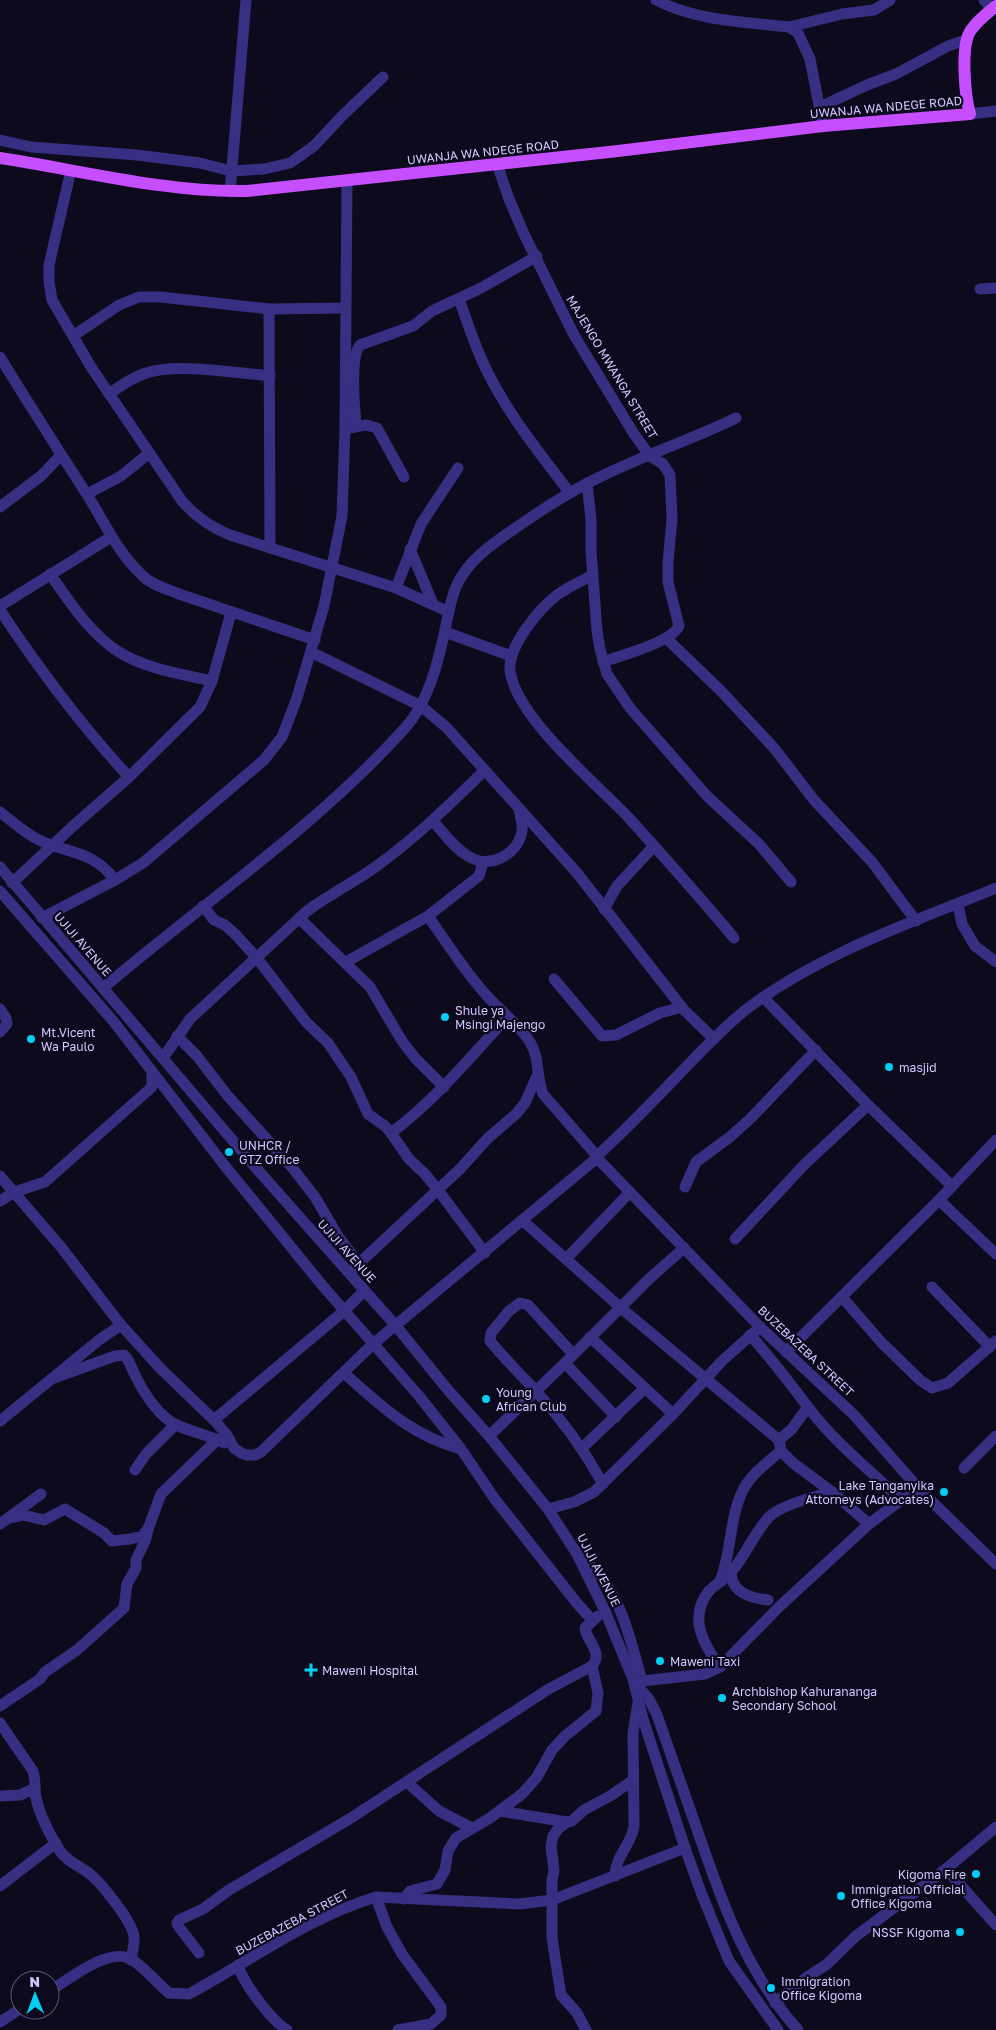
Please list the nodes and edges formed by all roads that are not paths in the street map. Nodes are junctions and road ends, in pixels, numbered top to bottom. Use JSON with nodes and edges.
{"nodes":[{"id":1,"x":246,"y":0,"type":"edge"},
{"id":2,"x":656,"y":0,"type":"edge"},
{"id":3,"x":890,"y":0,"type":"edge"},
{"id":4,"x":991,"y":5,"type":"edge"},
{"id":5,"x":789,"y":27,"type":"junction"},
{"id":6,"x":966,"y":40,"type":"junction"},
{"id":7,"x":383,"y":77,"type":"dead end"},
{"id":8,"x":820,"y":107,"type":"junction"},
{"id":9,"x":996,"y":111,"type":"edge"},
{"id":10,"x":970,"y":114,"type":"junction"},
{"id":11,"x":824,"y":126,"type":"junction"},
{"id":12,"x":0,"y":140,"type":"edge"},
{"id":13,"x":0,"y":158,"type":"edge"},
{"id":14,"x":497,"y":164,"type":"junction"},
{"id":15,"x":71,"y":170,"type":"junction"},
{"id":16,"x":231,"y":171,"type":"junction"},
{"id":17,"x":347,"y":181,"type":"junction"},
{"id":18,"x":230,"y":192,"type":"junction"},
{"id":19,"x":537,"y":256,"type":"junction"},
{"id":20,"x":980,"y":289,"type":"dead end"},
{"id":21,"x":995,"y":290,"type":"edge"},
{"id":22,"x":459,"y":299,"type":"junction"},
{"id":23,"x":345,"y":308,"type":"junction"},
{"id":24,"x":270,"y":309,"type":"junction"},
{"id":25,"x":73,"y":336,"type":"junction"},
{"id":26,"x":0,"y":357,"type":"edge"},
{"id":27,"x":270,"y":376,"type":"junction"},
{"id":28,"x":109,"y":394,"type":"junction"},
{"id":29,"x":736,"y":418,"type":"dead end"},
{"id":30,"x":350,"y":428,"type":"junction"},
{"id":31,"x":148,"y":454,"type":"junction"},
{"id":32,"x":61,"y":455,"type":"junction"},
{"id":33,"x":650,"y":456,"type":"junction"},
{"id":34,"x":458,"y":468,"type":"dead end"},
{"id":35,"x":404,"y":476,"type":"dead end"},
{"id":36,"x":588,"y":483,"type":"junction"},
{"id":37,"x":570,"y":493,"type":"junction"},
{"id":38,"x":87,"y":494,"type":"junction"},
{"id":39,"x":0,"y":507,"type":"edge"},
{"id":40,"x":111,"y":537,"type":"junction"},
{"id":41,"x":270,"y":548,"type":"junction"},
{"id":42,"x":410,"y":549,"type":"junction"},
{"id":43,"x":332,"y":568,"type":"junction"},
{"id":44,"x":419,"y":570,"type":"junction"},
{"id":45,"x":50,"y":574,"type":"junction"},
{"id":46,"x":593,"y":575,"type":"junction"},
{"id":47,"x":397,"y":585,"type":"junction"},
{"id":48,"x":433,"y":604,"type":"junction"},
{"id":49,"x":0,"y":606,"type":"edge"},
{"id":50,"x":0,"y":610,"type":"edge"},
{"id":51,"x":449,"y":612,"type":"junction"},
{"id":52,"x":231,"y":613,"type":"junction"},
{"id":53,"x":445,"y":632,"type":"junction"},
{"id":54,"x":666,"y":638,"type":"junction"},
{"id":55,"x":315,"y":640,"type":"junction"},
{"id":56,"x":311,"y":652,"type":"junction"},
{"id":57,"x":511,"y":656,"type":"junction"},
{"id":58,"x":603,"y":662,"type":"junction"},
{"id":59,"x":212,"y":681,"type":"junction"},
{"id":60,"x":422,"y":706,"type":"junction"},
{"id":61,"x":484,"y":771,"type":"junction"},
{"id":62,"x":129,"y":777,"type":"junction"},
{"id":63,"x":519,"y":808,"type":"junction"},
{"id":64,"x":0,"y":812,"type":"edge"},
{"id":65,"x":433,"y":821,"type":"junction"},
{"id":66,"x":53,"y":845,"type":"junction"},
{"id":67,"x":654,"y":846,"type":"junction"},
{"id":68,"x":483,"y":863,"type":"junction"},
{"id":69,"x":0,"y":867,"type":"edge"},
{"id":70,"x":115,"y":880,"type":"junction"},
{"id":71,"x":791,"y":882,"type":"dead end"},
{"id":72,"x":12,"y":883,"type":"junction"},
{"id":73,"x":996,"y":888,"type":"edge"},
{"id":74,"x":0,"y":891,"type":"edge"},
{"id":75,"x":958,"y":905,"type":"junction"},
{"id":76,"x":202,"y":906,"type":"junction"},
{"id":77,"x":604,"y":909,"type":"junction"},
{"id":78,"x":428,"y":916,"type":"junction"},
{"id":79,"x":42,"y":918,"type":"junction"},
{"id":80,"x":299,"y":918,"type":"junction"},
{"id":81,"x":916,"y":921,"type":"junction"},
{"id":82,"x":734,"y":938,"type":"dead end"},
{"id":83,"x":257,"y":958,"type":"junction"},
{"id":84,"x":346,"y":962,"type":"junction"},
{"id":85,"x":996,"y":962,"type":"edge"},
{"id":86,"x":554,"y":978,"type":"dead end"},
{"id":87,"x":103,"y":988,"type":"junction"},
{"id":88,"x":763,"y":997,"type":"junction"},
{"id":89,"x":0,"y":1008,"type":"edge"},
{"id":90,"x":682,"y":1008,"type":"junction"},
{"id":91,"x":507,"y":1017,"type":"junction"},
{"id":92,"x":0,"y":1032,"type":"edge"},
{"id":93,"x":177,"y":1036,"type":"junction"},
{"id":94,"x":714,"y":1039,"type":"junction"},
{"id":95,"x":816,"y":1050,"type":"junction"},
{"id":96,"x":163,"y":1058,"type":"junction"},
{"id":97,"x":152,"y":1072,"type":"junction"},
{"id":98,"x":538,"y":1075,"type":"junction"},
{"id":99,"x":444,"y":1086,"type":"junction"},
{"id":100,"x":868,"y":1105,"type":"junction"},
{"id":101,"x":391,"y":1133,"type":"junction"},
{"id":102,"x":996,"y":1140,"type":"edge"},
{"id":103,"x":597,"y":1157,"type":"junction"},
{"id":104,"x":0,"y":1176,"type":"edge"},
{"id":105,"x":952,"y":1186,"type":"junction"},
{"id":106,"x":685,"y":1187,"type":"dead end"},
{"id":107,"x":438,"y":1190,"type":"junction"},
{"id":108,"x":14,"y":1192,"type":"junction"},
{"id":109,"x":630,"y":1192,"type":"junction"},
{"id":110,"x":0,"y":1200,"type":"edge"},
{"id":111,"x":939,"y":1200,"type":"junction"},
{"id":112,"x":522,"y":1220,"type":"junction"},
{"id":113,"x":735,"y":1239,"type":"dead end"},
{"id":114,"x":684,"y":1248,"type":"junction"},
{"id":115,"x":485,"y":1253,"type":"junction"},
{"id":116,"x":996,"y":1254,"type":"edge"},
{"id":117,"x":566,"y":1258,"type":"junction"},
{"id":118,"x":359,"y":1264,"type":"junction"},
{"id":119,"x":349,"y":1273,"type":"junction"},
{"id":120,"x":932,"y":1287,"type":"dead end"},
{"id":121,"x":364,"y":1291,"type":"junction"},
{"id":122,"x":842,"y":1297,"type":"junction"},
{"id":123,"x":621,"y":1308,"type":"junction"},
{"id":124,"x":344,"y":1311,"type":"junction"},
{"id":125,"x":121,"y":1324,"type":"junction"},
{"id":126,"x":396,"y":1326,"type":"junction"},
{"id":127,"x":760,"y":1327,"type":"junction"},
{"id":128,"x":750,"y":1335,"type":"junction"},
{"id":129,"x":590,"y":1337,"type":"junction"},
{"id":130,"x":373,"y":1344,"type":"junction"},
{"id":131,"x":993,"y":1344,"type":"edge"},
{"id":132,"x":786,"y":1352,"type":"junction"},
{"id":133,"x":573,"y":1354,"type":"junction"},
{"id":134,"x":565,"y":1364,"type":"junction"},
{"id":135,"x":344,"y":1373,"type":"junction"},
{"id":136,"x":707,"y":1378,"type":"junction"},
{"id":137,"x":51,"y":1379,"type":"junction"},
{"id":138,"x":645,"y":1388,"type":"junction"},
{"id":139,"x":536,"y":1391,"type":"junction"},
{"id":140,"x":808,"y":1407,"type":"junction"},
{"id":141,"x":673,"y":1414,"type":"junction"},
{"id":142,"x":616,"y":1417,"type":"junction"},
{"id":143,"x":214,"y":1420,"type":"junction"},
{"id":144,"x":0,"y":1421,"type":"edge"},
{"id":145,"x":175,"y":1425,"type":"junction"},
{"id":146,"x":489,"y":1436,"type":"junction"},
{"id":147,"x":996,"y":1436,"type":"edge"},
{"id":148,"x":218,"y":1439,"type":"junction"},
{"id":149,"x":780,"y":1445,"type":"junction"},
{"id":150,"x":234,"y":1448,"type":"junction"},
{"id":151,"x":582,"y":1448,"type":"junction"},
{"id":152,"x":461,"y":1449,"type":"junction"},
{"id":153,"x":964,"y":1468,"type":"dead end"},
{"id":154,"x":135,"y":1470,"type":"dead end"},
{"id":155,"x":603,"y":1484,"type":"junction"},
{"id":156,"x":920,"y":1490,"type":"junction"},
{"id":157,"x":832,"y":1492,"type":"junction"},
{"id":158,"x":42,"y":1494,"type":"dead end"},
{"id":159,"x":901,"y":1500,"type":"junction"},
{"id":160,"x":548,"y":1509,"type":"junction"},
{"id":161,"x":4,"y":1521,"type":"edge"},
{"id":162,"x":869,"y":1524,"type":"junction"},
{"id":163,"x":148,"y":1529,"type":"junction"},
{"id":164,"x":577,"y":1554,"type":"junction"},
{"id":165,"x":994,"y":1557,"type":"edge"},
{"id":166,"x":731,"y":1573,"type":"junction"},
{"id":167,"x":719,"y":1582,"type":"junction"},
{"id":168,"x":768,"y":1600,"type":"dead end"},
{"id":169,"x":605,"y":1611,"type":"junction"},
{"id":170,"x":592,"y":1620,"type":"junction"},
{"id":171,"x":592,"y":1666,"type":"junction"},
{"id":172,"x":720,"y":1666,"type":"junction"},
{"id":173,"x":637,"y":1680,"type":"junction"},
{"id":174,"x":638,"y":1703,"type":"junction"},
{"id":175,"x":0,"y":1706,"type":"edge"},
{"id":176,"x":0,"y":1723,"type":"edge"},
{"id":177,"x":632,"y":1781,"type":"junction"},
{"id":178,"x":408,"y":1783,"type":"junction"},
{"id":179,"x":35,"y":1788,"type":"junction"},
{"id":180,"x":0,"y":1796,"type":"edge"},
{"id":181,"x":500,"y":1811,"type":"junction"},
{"id":182,"x":567,"y":1822,"type":"junction"},
{"id":183,"x":472,"y":1828,"type":"junction"},
{"id":184,"x":996,"y":1828,"type":"edge"},
{"id":185,"x":56,"y":1843,"type":"junction"},
{"id":186,"x":685,"y":1848,"type":"junction"},
{"id":187,"x":946,"y":1869,"type":"junction"},
{"id":188,"x":615,"y":1876,"type":"junction"},
{"id":189,"x":0,"y":1886,"type":"edge"},
{"id":190,"x":376,"y":1897,"type":"junction"},
{"id":191,"x":404,"y":1899,"type":"junction"},
{"id":192,"x":552,"y":1900,"type":"junction"},
{"id":193,"x":996,"y":1925,"type":"edge"},
{"id":194,"x":199,"y":1953,"type":"dead end"},
{"id":195,"x":131,"y":1960,"type":"junction"},
{"id":196,"x":238,"y":1965,"type":"junction"},
{"id":197,"x":60,"y":1985,"type":"edge"},
{"id":198,"x":775,"y":2004,"type":"junction"},
{"id":199,"x":287,"y":2030,"type":"edge"},
{"id":200,"x":398,"y":2030,"type":"edge"},
{"id":201,"x":586,"y":2030,"type":"edge"},
{"id":202,"x":778,"y":2030,"type":"edge"},
{"id":203,"x":798,"y":2030,"type":"edge"}],
"edges":[{"from":1,"to":16,"type":"street"},
{"from":2,"to":5,"type":"street"},
{"from":3,"to":5,"type":"street"},
{"from":4,"to":6,"type":"main road"},
{"from":5,"to":8,"type":"street"},
{"from":6,"to":8,"type":"street"},
{"from":6,"to":10,"type":"main road"},
{"from":7,"to":16,"type":"street"},
{"from":8,"to":11,"type":"street"},
{"from":9,"to":10,"type":"street"},
{"from":10,"to":11,"type":"main road","name":"UWANJA WA NDEGE ROAD"},
{"from":11,"to":14,"type":"main road","name":"UWANJA WA NDEGE ROAD"},
{"from":12,"to":16,"type":"street"},
{"from":13,"to":15,"type":"main road","name":"UWANJA WA NDEGE ROAD"},
{"from":14,"to":17,"type":"main road","name":"UWANJA WA NDEGE ROAD"},
{"from":14,"to":19,"type":"street","name":"MAJENGO MWANGA STREET"},
{"from":15,"to":18,"type":"main road","name":"UWANJA WA NDEGE ROAD"},
{"from":15,"to":25,"type":"street"},
{"from":16,"to":18,"type":"street"},
{"from":17,"to":18,"type":"main road","name":"UWANJA WA NDEGE ROAD"},
{"from":17,"to":23,"type":"street"},
{"from":19,"to":22,"type":"street"},
{"from":19,"to":33,"type":"street","name":"MAJENGO MWANGA STREET"},
{"from":20,"to":21,"type":"street"},
{"from":22,"to":30,"type":"street"},
{"from":22,"to":37,"type":"street"},
{"from":23,"to":24,"type":"street"},
{"from":23,"to":30,"type":"street"},
{"from":24,"to":25,"type":"street"},
{"from":24,"to":27,"type":"street"},
{"from":25,"to":28,"type":"street"},
{"from":26,"to":32,"type":"street"},
{"from":27,"to":28,"type":"street"},
{"from":27,"to":41,"type":"street"},
{"from":28,"to":31,"type":"street"},
{"from":29,"to":33,"type":"street"},
{"from":30,"to":35,"type":"street"},
{"from":30,"to":43,"type":"street"},
{"from":31,"to":38,"type":"street"},
{"from":31,"to":41,"type":"street"},
{"from":32,"to":38,"type":"street"},
{"from":32,"to":39,"type":"street"},
{"from":33,"to":36,"type":"street"},
{"from":33,"to":54,"type":"street","name":"MAJENGO MWANGA STREET"},
{"from":34,"to":42,"type":"street"},
{"from":36,"to":37,"type":"street"},
{"from":36,"to":46,"type":"street"},
{"from":37,"to":51,"type":"street"},
{"from":38,"to":40,"type":"street"},
{"from":40,"to":45,"type":"street"},
{"from":40,"to":52,"type":"street"},
{"from":41,"to":43,"type":"street"},
{"from":42,"to":44,"type":"street"},
{"from":42,"to":47,"type":"street"},
{"from":43,"to":47,"type":"street"},
{"from":43,"to":55,"type":"street"},
{"from":44,"to":47,"type":"street"},
{"from":44,"to":48,"type":"street"},
{"from":45,"to":49,"type":"street"},
{"from":45,"to":59,"type":"street"},
{"from":46,"to":57,"type":"street"},
{"from":46,"to":58,"type":"street"},
{"from":47,"to":48,"type":"street"},
{"from":48,"to":51,"type":"street"},
{"from":50,"to":62,"type":"street"},
{"from":51,"to":53,"type":"street"},
{"from":52,"to":55,"type":"street"},
{"from":52,"to":59,"type":"street"},
{"from":53,"to":57,"type":"street"},
{"from":53,"to":60,"type":"street"},
{"from":54,"to":58,"type":"street"},
{"from":54,"to":81,"type":"street"},
{"from":55,"to":56,"type":"street"},
{"from":56,"to":60,"type":"street"},
{"from":56,"to":70,"type":"street"},
{"from":57,"to":67,"type":"street"},
{"from":58,"to":71,"type":"street"},
{"from":59,"to":62,"type":"street"},
{"from":60,"to":61,"type":"street"},
{"from":60,"to":76,"type":"street"},
{"from":61,"to":63,"type":"street"},
{"from":61,"to":65,"type":"street"},
{"from":62,"to":66,"type":"street"},
{"from":63,"to":68,"type":"street"},
{"from":63,"to":77,"type":"street"},
{"from":64,"to":66,"type":"street"},
{"from":65,"to":68,"type":"street"},
{"from":65,"to":80,"type":"street"},
{"from":66,"to":70,"type":"street"},
{"from":66,"to":72,"type":"street"},
{"from":67,"to":77,"type":"street"},
{"from":67,"to":82,"type":"street"},
{"from":68,"to":78,"type":"street"},
{"from":69,"to":72,"type":"street","name":"UJIJI AVENUE"},
{"from":70,"to":79,"type":"street"},
{"from":72,"to":79,"type":"street","name":"UJIJI AVENUE"},
{"from":73,"to":75,"type":"street"},
{"from":74,"to":97,"type":"street"},
{"from":75,"to":81,"type":"street"},
{"from":75,"to":85,"type":"street"},
{"from":76,"to":83,"type":"street"},
{"from":76,"to":87,"type":"street"},
{"from":77,"to":90,"type":"street"},
{"from":78,"to":84,"type":"street"},
{"from":78,"to":91,"type":"street","name":"BUZEBAZEBA STREET"},
{"from":79,"to":87,"type":"street","name":"UJIJI AVENUE"},
{"from":80,"to":83,"type":"street"},
{"from":80,"to":84,"type":"street"},
{"from":81,"to":88,"type":"street"},
{"from":83,"to":93,"type":"street"},
{"from":83,"to":101,"type":"street"},
{"from":84,"to":99,"type":"street"},
{"from":86,"to":90,"type":"street"},
{"from":87,"to":96,"type":"street","name":"UJIJI AVENUE"},
{"from":88,"to":94,"type":"street"},
{"from":88,"to":95,"type":"street"},
{"from":89,"to":92,"type":"street"},
{"from":90,"to":94,"type":"street"},
{"from":91,"to":98,"type":"street","name":"BUZEBAZEBA STREET"},
{"from":91,"to":99,"type":"street"},
{"from":93,"to":96,"type":"street"},
{"from":93,"to":118,"type":"street"},
{"from":94,"to":103,"type":"street"},
{"from":95,"to":100,"type":"street"},
{"from":95,"to":106,"type":"street"},
{"from":96,"to":119,"type":"street","name":"UJIJI AVENUE"},
{"from":97,"to":108,"type":"street"},
{"from":97,"to":124,"type":"street"},
{"from":98,"to":103,"type":"street","name":"BUZEBAZEBA STREET"},
{"from":98,"to":107,"type":"street"},
{"from":99,"to":101,"type":"street"},
{"from":100,"to":105,"type":"street"},
{"from":100,"to":113,"type":"street"},
{"from":101,"to":107,"type":"street"},
{"from":102,"to":105,"type":"street"},
{"from":103,"to":109,"type":"street","name":"BUZEBAZEBA STREET"},
{"from":103,"to":112,"type":"street"},
{"from":104,"to":108,"type":"street"},
{"from":105,"to":111,"type":"street"},
{"from":107,"to":115,"type":"street"},
{"from":107,"to":118,"type":"street"},
{"from":108,"to":110,"type":"street"},
{"from":108,"to":125,"type":"street"},
{"from":109,"to":114,"type":"street","name":"BUZEBAZEBA STREET"},
{"from":109,"to":117,"type":"street"},
{"from":111,"to":116,"type":"street"},
{"from":111,"to":122,"type":"street"},
{"from":112,"to":115,"type":"street"},
{"from":112,"to":117,"type":"street"},
{"from":114,"to":123,"type":"street"},
{"from":114,"to":127,"type":"street","name":"BUZEBAZEBA STREET"},
{"from":115,"to":126,"type":"street"},
{"from":117,"to":123,"type":"street"},
{"from":118,"to":119,"type":"street"},
{"from":119,"to":121,"type":"street","name":"UJIJI AVENUE"},
{"from":120,"to":131,"type":"street"},
{"from":121,"to":124,"type":"street"},
{"from":121,"to":126,"type":"street","name":"UJIJI AVENUE"},
{"from":122,"to":131,"type":"street"},
{"from":122,"to":132,"type":"street"},
{"from":123,"to":129,"type":"street"},
{"from":123,"to":136,"type":"street"},
{"from":124,"to":130,"type":"street"},
{"from":124,"to":143,"type":"street"},
{"from":125,"to":137,"type":"street"},
{"from":125,"to":143,"type":"street"},
{"from":126,"to":130,"type":"street"},
{"from":126,"to":146,"type":"street","name":"UJIJI AVENUE"},
{"from":127,"to":128,"type":"street"},
{"from":127,"to":132,"type":"street","name":"BUZEBAZEBA STREET"},
{"from":128,"to":136,"type":"street"},
{"from":128,"to":140,"type":"street"},
{"from":129,"to":133,"type":"street"},
{"from":129,"to":138,"type":"street"},
{"from":130,"to":135,"type":"street"},
{"from":130,"to":152,"type":"street"},
{"from":132,"to":156,"type":"street","name":"BUZEBAZEBA STREET"},
{"from":133,"to":134,"type":"street"},
{"from":133,"to":139,"type":"street"},
{"from":134,"to":139,"type":"street"},
{"from":134,"to":142,"type":"street"},
{"from":135,"to":150,"type":"street"},
{"from":135,"to":152,"type":"street"},
{"from":136,"to":141,"type":"street"},
{"from":136,"to":149,"type":"street"},
{"from":137,"to":144,"type":"street"},
{"from":137,"to":145,"type":"street"},
{"from":138,"to":141,"type":"street"},
{"from":138,"to":142,"type":"street"},
{"from":139,"to":146,"type":"street"},
{"from":139,"to":151,"type":"street"},
{"from":140,"to":149,"type":"street"},
{"from":140,"to":159,"type":"street"},
{"from":141,"to":155,"type":"street"},
{"from":142,"to":151,"type":"street"},
{"from":143,"to":150,"type":"street"},
{"from":145,"to":148,"type":"street"},
{"from":145,"to":154,"type":"street"},
{"from":146,"to":160,"type":"street","name":"UJIJI AVENUE"},
{"from":147,"to":153,"type":"street"},
{"from":148,"to":150,"type":"street"},
{"from":148,"to":163,"type":"street"},
{"from":149,"to":157,"type":"street"},
{"from":149,"to":167,"type":"street"},
{"from":151,"to":155,"type":"street"},
{"from":152,"to":170,"type":"street"},
{"from":155,"to":160,"type":"street"},
{"from":156,"to":159,"type":"street"},
{"from":156,"to":165,"type":"street","name":"BUZEBAZEBA STREET"},
{"from":157,"to":162,"type":"street"},
{"from":157,"to":166,"type":"street"},
{"from":158,"to":161,"type":"street"},
{"from":159,"to":162,"type":"street"},
{"from":160,"to":164,"type":"street","name":"UJIJI AVENUE"},
{"from":161,"to":163,"type":"street"},
{"from":162,"to":172,"type":"street"},
{"from":163,"to":175,"type":"street"},
{"from":164,"to":169,"type":"street","name":"UJIJI AVENUE"},
{"from":164,"to":173,"type":"street"},
{"from":166,"to":167,"type":"street"},
{"from":166,"to":168,"type":"street"},
{"from":167,"to":172,"type":"street"},
{"from":169,"to":170,"type":"street"},
{"from":169,"to":173,"type":"street","name":"UJIJI AVENUE"},
{"from":170,"to":171,"type":"street"},
{"from":171,"to":178,"type":"street"},
{"from":171,"to":181,"type":"street"},
{"from":172,"to":173,"type":"street"},
{"from":173,"to":174,"type":"street","name":"UJIJI AVENUE"},
{"from":173,"to":198,"type":"street","name":"UJIJI AVENUE"},
{"from":174,"to":177,"type":"street"},
{"from":174,"to":186,"type":"street","name":"UJIJI AVENUE"},
{"from":176,"to":179,"type":"street"},
{"from":177,"to":182,"type":"street"},
{"from":177,"to":188,"type":"street"},
{"from":178,"to":183,"type":"street"},
{"from":178,"to":194,"type":"street"},
{"from":179,"to":180,"type":"street"},
{"from":179,"to":185,"type":"street"},
{"from":181,"to":182,"type":"street"},
{"from":181,"to":183,"type":"street"},
{"from":182,"to":192,"type":"street"},
{"from":183,"to":191,"type":"street"},
{"from":184,"to":187,"type":"street"},
{"from":185,"to":189,"type":"street"},
{"from":185,"to":195,"type":"street"},
{"from":186,"to":188,"type":"street","name":"BUZEBAZEBA STREET"},
{"from":186,"to":202,"type":"street","name":"UJIJI AVENUE"},
{"from":187,"to":193,"type":"street"},
{"from":187,"to":198,"type":"street"},
{"from":188,"to":192,"type":"street","name":"BUZEBAZEBA STREET"},
{"from":190,"to":191,"type":"street","name":"BUZEBAZEBA STREET"},
{"from":190,"to":196,"type":"street","name":"BUZEBAZEBA STREET"},
{"from":190,"to":200,"type":"street"},
{"from":191,"to":192,"type":"street","name":"BUZEBAZEBA STREET"},
{"from":192,"to":201,"type":"street"},
{"from":195,"to":196,"type":"street","name":"BUZEBAZEBA STREET"},
{"from":195,"to":197,"type":"street"},
{"from":196,"to":199,"type":"street"},
{"from":198,"to":203,"type":"street","name":"UJIJI AVENUE"}]}
